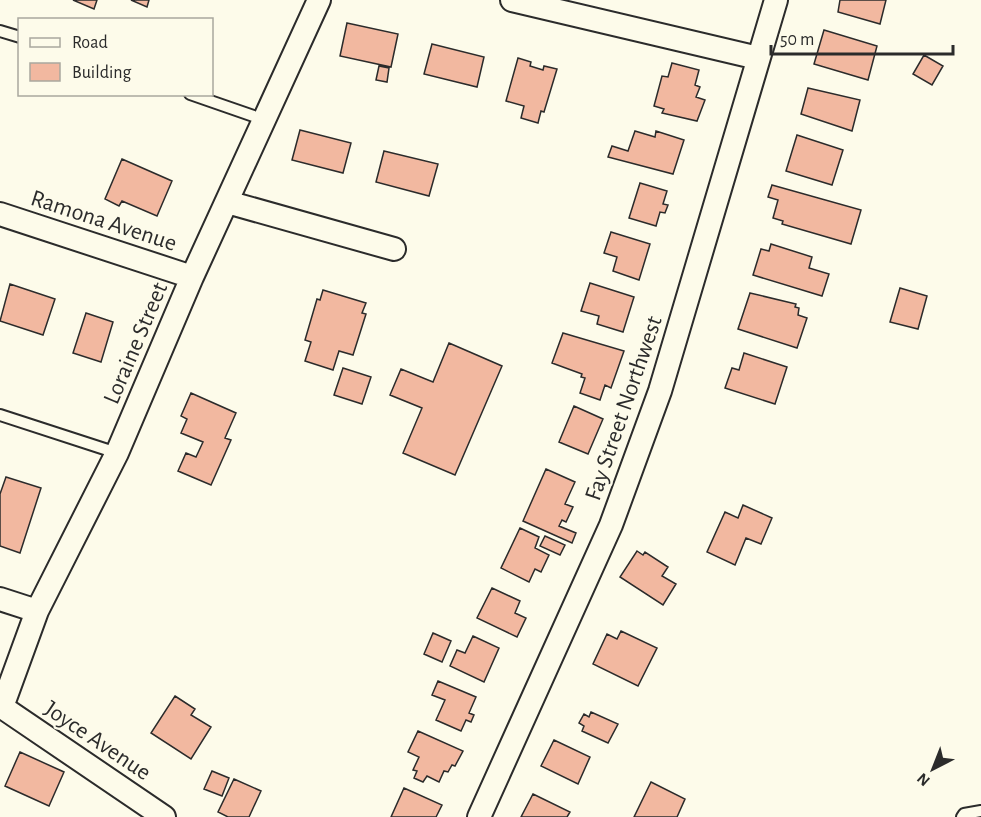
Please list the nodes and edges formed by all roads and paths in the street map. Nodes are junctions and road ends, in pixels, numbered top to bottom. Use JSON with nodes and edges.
{"nodes":[{"id":1,"x":319,"y":0,"type":"edge"},
{"id":2,"x":512,"y":0,"type":"edge"},
{"id":3,"x":776,"y":0,"type":"edge"},
{"id":4,"x":0,"y":31,"type":"edge"},
{"id":5,"x":18,"y":36,"type":"edge"},
{"id":6,"x":758,"y":58,"type":"junction"},
{"id":7,"x":196,"y":96,"type":"edge"},
{"id":8,"x":265,"y":120,"type":"junction"},
{"id":9,"x":227,"y":202,"type":"junction"},
{"id":10,"x":0,"y":214,"type":"edge"},
{"id":11,"x":394,"y":249,"type":"dead end"},
{"id":12,"x":192,"y":277,"type":"junction"},
{"id":13,"x":0,"y":415,"type":"edge"},
{"id":14,"x":117,"y":453,"type":"junction"},
{"id":15,"x":0,"y":599,"type":"edge"},
{"id":16,"x":37,"y":611,"type":"junction"},
{"id":17,"x":2,"y":707,"type":"joint"},
{"id":18,"x":981,"y":811,"type":"edge"},
{"id":19,"x":164,"y":817,"type":"edge"},
{"id":20,"x":478,"y":817,"type":"edge"},
{"id":21,"x":962,"y":817,"type":"edge"}],
"edges":[{"from":1,"to":8,"type":"street","name":"Loraine Street"},
{"from":2,"to":6,"type":"street"},
{"from":3,"to":6,"type":"street","name":"Fay Street Northwest"},
{"from":4,"to":5,"type":"lane"},
{"from":6,"to":20,"type":"street","name":"Fay Street Northwest"},
{"from":7,"to":8,"type":"lane"},
{"from":8,"to":9,"type":"street","name":"Loraine Street"},
{"from":9,"to":11,"type":"street"},
{"from":9,"to":12,"type":"street","name":"Loraine Street"},
{"from":10,"to":12,"type":"street","name":"Ramona Avenue"},
{"from":12,"to":14,"type":"street","name":"Loraine Street"},
{"from":13,"to":14,"type":"lane"},
{"from":14,"to":16,"type":"street","name":"Loraine Street"},
{"from":15,"to":16,"type":"street"},
{"from":16,"to":17,"type":"street","name":"Loraine Street"},
{"from":17,"to":19,"type":"street","name":"Joyce Avenue"},
{"from":18,"to":21,"type":"lane"}]}
